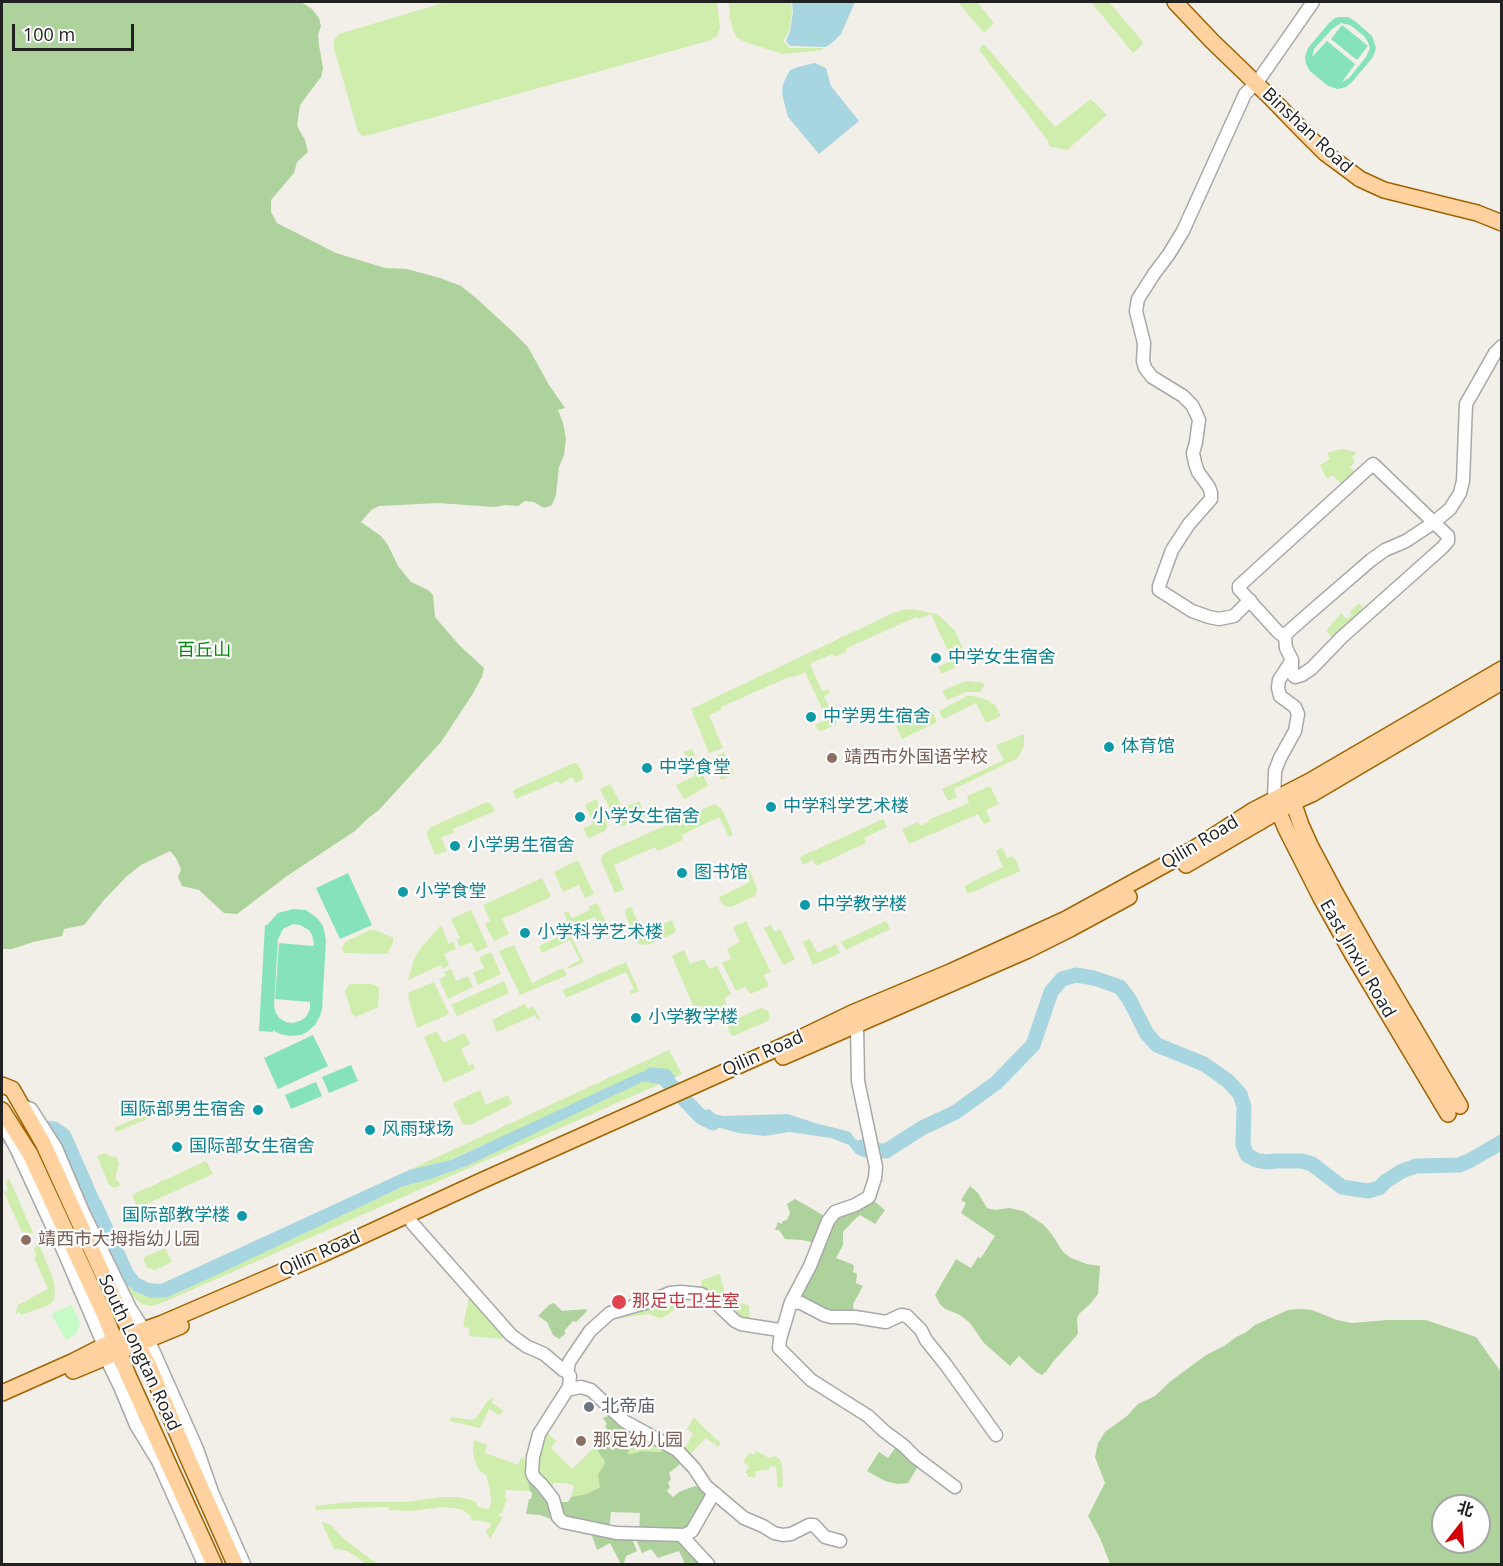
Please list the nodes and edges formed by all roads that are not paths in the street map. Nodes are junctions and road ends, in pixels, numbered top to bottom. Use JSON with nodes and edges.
{"nodes":[{"id":1,"x":1178,"y":2,"type":"edge"},
{"id":2,"x":1312,"y":2,"type":"edge"},
{"id":3,"x":1257,"y":82,"type":"junction"},
{"id":4,"x":1502,"y":221,"type":"edge"},
{"id":5,"x":1502,"y":346,"type":"edge"},
{"id":6,"x":1433,"y":523,"type":"junction"},
{"id":7,"x":1250,"y":600,"type":"junction"},
{"id":8,"x":1285,"y":637,"type":"junction"},
{"id":9,"x":1292,"y":660,"type":"junction"},
{"id":10,"x":1502,"y":669,"type":"edge"},
{"id":11,"x":1502,"y":682,"type":"edge"},
{"id":12,"x":1291,"y":797,"type":"junction"},
{"id":13,"x":1277,"y":805,"type":"junction"},
{"id":14,"x":857,"y":1025,"type":"junction"},
{"id":15,"x":2,"y":1085,"type":"edge"},
{"id":16,"x":703,"y":1088,"type":"junction"},
{"id":17,"x":664,"y":1105,"type":"junction"},
{"id":18,"x":3,"y":1117,"type":"edge"},
{"id":19,"x":412,"y":1223,"type":"junction"},
{"id":20,"x":790,"y":1302,"type":"junction"},
{"id":21,"x":783,"y":1329,"type":"junction"},
{"id":22,"x":141,"y":1337,"type":"junction"},
{"id":23,"x":111,"y":1349,"type":"junction"},
{"id":24,"x":566,"y":1371,"type":"junction"},
{"id":25,"x":569,"y":1387,"type":"junction"},
{"id":26,"x":2,"y":1393,"type":"edge"},
{"id":27,"x":2,"y":1403,"type":"edge"},
{"id":28,"x":996,"y":1435,"type":"dead end"},
{"id":29,"x":955,"y":1487,"type":"dead end"},
{"id":30,"x":716,"y":1494,"type":"junction"},
{"id":31,"x":682,"y":1536,"type":"junction"},
{"id":32,"x":840,"y":1541,"type":"dead end"},
{"id":33,"x":204,"y":1564,"type":"edge"},
{"id":34,"x":214,"y":1564,"type":"edge"},
{"id":35,"x":235,"y":1564,"type":"edge"},
{"id":36,"x":244,"y":1564,"type":"edge"},
{"id":37,"x":708,"y":1564,"type":"edge"}],
"edges":[{"from":1,"to":3,"type":"main road","name":"Binshan Road"},
{"from":2,"to":3,"type":"street"},
{"from":3,"to":4,"type":"main road","name":"Binshan Road"},
{"from":3,"to":7,"type":"street"},
{"from":5,"to":6,"type":"street"},
{"from":6,"to":7,"type":"street"},
{"from":6,"to":8,"type":"street"},
{"from":6,"to":9,"type":"street"},
{"from":7,"to":8,"type":"street"},
{"from":8,"to":9,"type":"street"},
{"from":9,"to":13,"type":"street"},
{"from":10,"to":12,"type":"main road","name":"Qilin Road"},
{"from":11,"to":12,"type":"main road","name":"Qilin Road"},
{"from":12,"to":13,"type":"main road","name":"Qilin Road"},
{"from":12,"to":13,"type":"main road","name":"East Jinxiu Road"},
{"from":13,"to":14,"type":"main road","name":"Qilin Road"},
{"from":13,"to":16,"type":"main road","name":"Qilin Road"},
{"from":14,"to":16,"type":"main road","name":"Qilin Road"},
{"from":14,"to":20,"type":"street"},
{"from":15,"to":22,"type":"main road","name":"South Longtan Road"},
{"from":16,"to":17,"type":"main road","name":"Qilin Road"},
{"from":17,"to":19,"type":"main road","name":"Qilin Road"},
{"from":17,"to":22,"type":"main road","name":"Qilin Road"},
{"from":18,"to":23,"type":"main road","name":"South Longtan Road"},
{"from":19,"to":22,"type":"main road","name":"Qilin Road"},
{"from":19,"to":24,"type":"street"},
{"from":20,"to":21,"type":"street"},
{"from":20,"to":28,"type":"street"},
{"from":21,"to":24,"type":"street"},
{"from":21,"to":29,"type":"street"},
{"from":22,"to":23,"type":"main road","name":"Qilin Road"},
{"from":22,"to":35,"type":"main road","name":"South Longtan Road"},
{"from":22,"to":36,"type":"street"},
{"from":23,"to":26,"type":"main road","name":"Qilin Road"},
{"from":23,"to":27,"type":"main road","name":"Qilin Road"},
{"from":23,"to":33,"type":"street"},
{"from":23,"to":34,"type":"main road","name":"South Longtan Road"},
{"from":24,"to":25,"type":"street"},
{"from":25,"to":30,"type":"street"},
{"from":25,"to":31,"type":"street"},
{"from":30,"to":31,"type":"street"},
{"from":30,"to":32,"type":"street"},
{"from":31,"to":37,"type":"street"}]}
